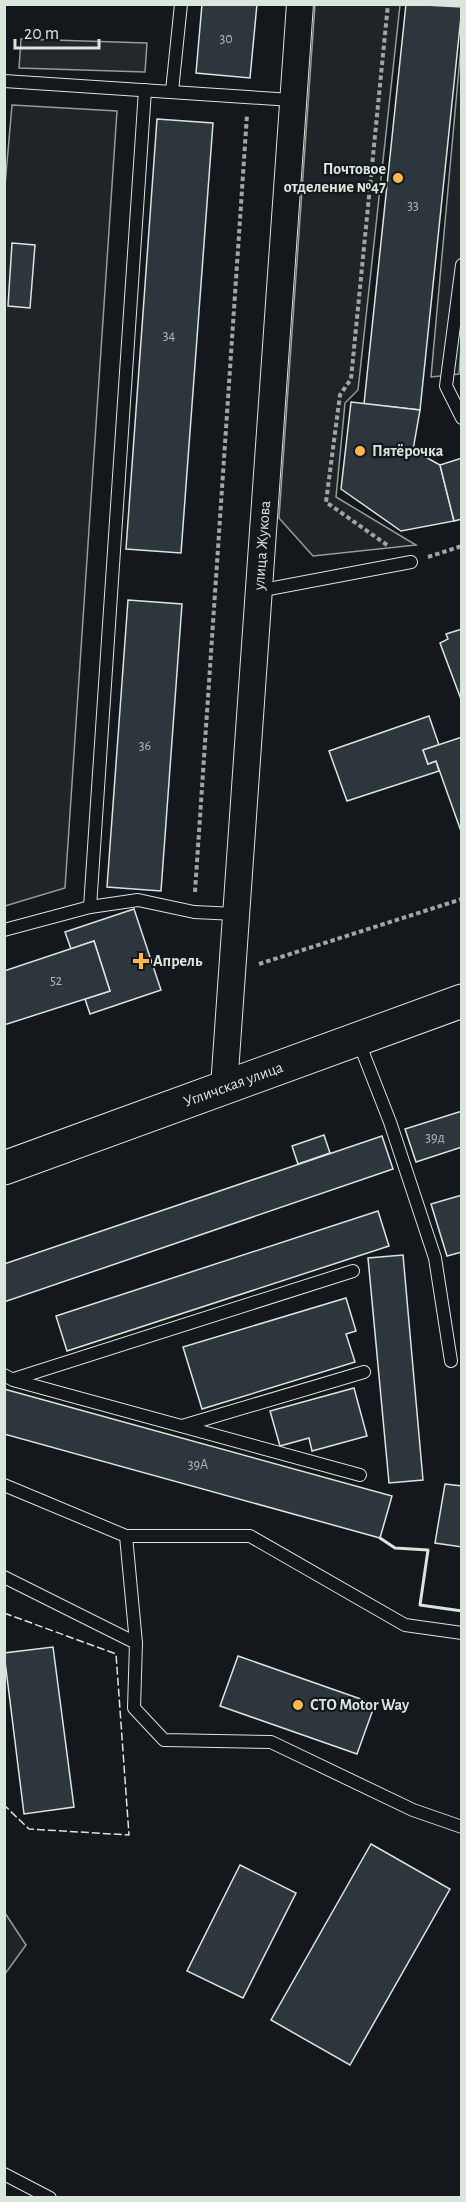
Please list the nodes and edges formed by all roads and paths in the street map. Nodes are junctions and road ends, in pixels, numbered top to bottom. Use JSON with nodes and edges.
{"nodes":[{"id":1,"x":181,"y":4,"type":"edge"},
{"id":2,"x":300,"y":4,"type":"edge"},
{"id":3,"x":388,"y":4,"type":"edge"},
{"id":4,"x":4,"y":81,"type":"edge"},
{"id":5,"x":145,"y":90,"type":"junction"},
{"id":6,"x":172,"y":91,"type":"junction"},
{"id":7,"x":248,"y":97,"type":"junction"},
{"id":8,"x":292,"y":100,"type":"junction"},
{"id":9,"x":462,"y":265,"type":"edge"},
{"id":10,"x":462,"y":418,"type":"edge"},
{"id":11,"x":462,"y":546,"type":"edge"},
{"id":12,"x":411,"y":562,"type":"junction"},
{"id":13,"x":258,"y":591,"type":"junction"},
{"id":14,"x":462,"y":899,"type":"edge"},
{"id":15,"x":90,"y":907,"type":"junction"},
{"id":16,"x":194,"y":912,"type":"junction"},
{"id":17,"x":236,"y":914,"type":"junction"},
{"id":18,"x":4,"y":930,"type":"edge"},
{"id":19,"x":232,"y":972,"type":"junction"},
{"id":20,"x":462,"y":1001,"type":"edge"},
{"id":21,"x":357,"y":1039,"type":"junction"},
{"id":22,"x":224,"y":1087,"type":"junction"},
{"id":23,"x":4,"y":1168,"type":"edge"},
{"id":24,"x":353,"y":1271,"type":"dead end"},
{"id":25,"x":452,"y":1361,"type":"dead end"},
{"id":26,"x":364,"y":1371,"type":"dead end"},
{"id":27,"x":9,"y":1377,"type":"edge"},
{"id":28,"x":181,"y":1426,"type":"junction"},
{"id":29,"x":360,"y":1475,"type":"dead end"},
{"id":30,"x":4,"y":1485,"type":"edge"},
{"id":31,"x":126,"y":1536,"type":"junction"},
{"id":32,"x":4,"y":1577,"type":"edge"},
{"id":33,"x":462,"y":1633,"type":"edge"},
{"id":34,"x":136,"y":1643,"type":"junction"},
{"id":35,"x":462,"y":1827,"type":"edge"},
{"id":36,"x":4,"y":2174,"type":"edge"},
{"id":37,"x":50,"y":2198,"type":"edge"}],
"edges":[{"from":1,"to":6,"type":"lane"},
{"from":2,"to":8,"type":"street","name":"улица Жукова"},
{"from":3,"to":12,"type":"path"},
{"from":4,"to":5,"type":"lane"},
{"from":5,"to":6,"type":"lane"},
{"from":5,"to":15,"type":"lane"},
{"from":6,"to":7,"type":"lane"},
{"from":7,"to":8,"type":"lane"},
{"from":7,"to":16,"type":"path"},
{"from":8,"to":13,"type":"street","name":"улица Жукова"},
{"from":9,"to":10,"type":"lane"},
{"from":11,"to":12,"type":"path"},
{"from":12,"to":13,"type":"lane"},
{"from":13,"to":17,"type":"street","name":"улица Жукова"},
{"from":14,"to":19,"type":"path"},
{"from":15,"to":16,"type":"lane"},
{"from":15,"to":18,"type":"lane"},
{"from":16,"to":17,"type":"lane"},
{"from":17,"to":19,"type":"street","name":"улица Жукова"},
{"from":19,"to":22,"type":"street","name":"улица Жукова"},
{"from":20,"to":21,"type":"main road","name":"Угличская улица"},
{"from":21,"to":22,"type":"main road","name":"Угличская улица"},
{"from":21,"to":25,"type":"lane"},
{"from":22,"to":23,"type":"main road","name":"Угличская улица"},
{"from":24,"to":27,"type":"lane"},
{"from":26,"to":28,"type":"lane"},
{"from":27,"to":28,"type":"lane"},
{"from":28,"to":29,"type":"lane"},
{"from":30,"to":31,"type":"lane"},
{"from":31,"to":33,"type":"lane"},
{"from":31,"to":34,"type":"lane"},
{"from":32,"to":34,"type":"lane"},
{"from":34,"to":35,"type":"lane"},
{"from":36,"to":37,"type":"lane"}]}
